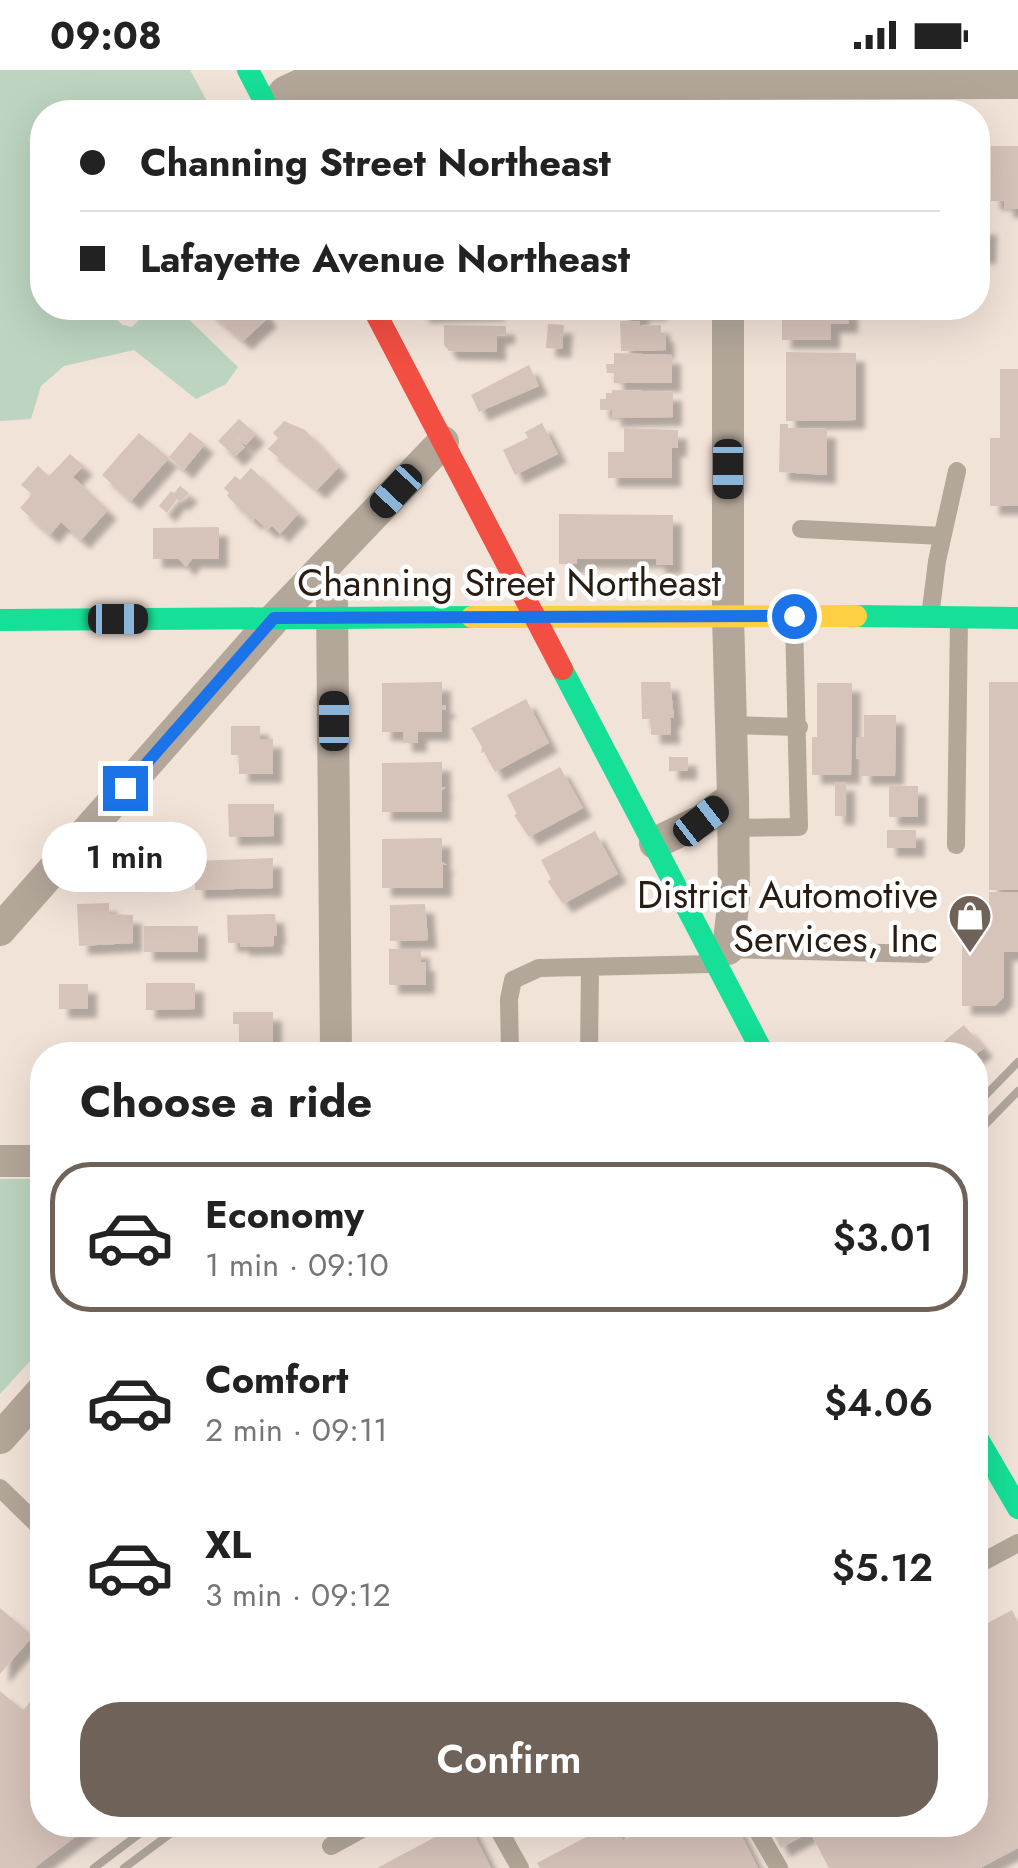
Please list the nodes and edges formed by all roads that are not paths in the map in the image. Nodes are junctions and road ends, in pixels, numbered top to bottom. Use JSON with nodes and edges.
{"nodes":[{"id":1,"x":248,"y":70,"type":"edge"},
{"id":2,"x":916,"y":76,"type":"edge"},
{"id":3,"x":536,"y":78,"type":"edge"},
{"id":4,"x":1018,"y":83,"type":"edge"},
{"id":5,"x":728,"y":89,"type":"edge"},
{"id":6,"x":264,"y":100,"type":"edge"},
{"id":7,"x":279,"y":100,"type":"edge"},
{"id":8,"x":378,"y":320,"type":"edge"},
{"id":9,"x":728,"y":320,"type":"edge"},
{"id":10,"x":443,"y":442,"type":"junction"},
{"id":11,"x":957,"y":471,"type":"dead end"},
{"id":12,"x":801,"y":528,"type":"dead end"},
{"id":13,"x":942,"y":536,"type":"junction"},
{"id":14,"x":331,"y":561,"type":"junction"},
{"id":15,"x":728,"y":616,"type":"junction"},
{"id":16,"x":794,"y":616,"type":"junction"},
{"id":17,"x":274,"y":618,"type":"junction"},
{"id":18,"x":333,"y":618,"type":"junction"},
{"id":19,"x":536,"y":618,"type":"junction"},
{"id":20,"x":930,"y":618,"type":"junction"},
{"id":21,"x":959,"y":618,"type":"junction"},
{"id":22,"x":1018,"y":618,"type":"edge"},
{"id":23,"x":0,"y":620,"type":"edge"},
{"id":24,"x":731,"y":725,"type":"junction"},
{"id":25,"x":799,"y":727,"type":"junction"},
{"id":26,"x":732,"y":812,"type":"junction"},
{"id":27,"x":655,"y":843,"type":"junction"},
{"id":28,"x":956,"y":845,"type":"dead end"},
{"id":29,"x":0,"y":930,"type":"edge"},
{"id":30,"x":718,"y":954,"type":"junction"},
{"id":31,"x":925,"y":954,"type":"dead end"},
{"id":32,"x":590,"y":967,"type":"junction"},
{"id":33,"x":336,"y":1042,"type":"edge"},
{"id":34,"x":510,"y":1042,"type":"edge"},
{"id":35,"x":589,"y":1042,"type":"edge"},
{"id":36,"x":758,"y":1042,"type":"edge"},
{"id":37,"x":0,"y":1161,"type":"edge"},
{"id":38,"x":30,"y":1161,"type":"edge"},
{"id":39,"x":30,"y":1404,"type":"edge"},
{"id":40,"x":0,"y":1438,"type":"edge"},
{"id":41,"x":988,"y":1456,"type":"edge"},
{"id":42,"x":0,"y":1488,"type":"edge"},
{"id":43,"x":1018,"y":1508,"type":"edge"},
{"id":44,"x":30,"y":1517,"type":"edge"},
{"id":45,"x":1018,"y":1543,"type":"edge"},
{"id":46,"x":988,"y":1559,"type":"edge"},
{"id":47,"x":347,"y":1837,"type":"edge"},
{"id":48,"x":503,"y":1837,"type":"edge"},
{"id":49,"x":761,"y":1837,"type":"edge"},
{"id":50,"x":332,"y":1846,"type":"dead end"},
{"id":51,"x":520,"y":1868,"type":"edge"},
{"id":52,"x":779,"y":1868,"type":"edge"}],
"edges":[{"from":1,"to":6,"type":"street"},
{"from":2,"to":4,"type":"street"},
{"from":2,"to":5,"type":"street"},
{"from":3,"to":5,"type":"street"},
{"from":3,"to":7,"type":"street"},
{"from":8,"to":10,"type":"street"},
{"from":9,"to":15,"type":"street"},
{"from":10,"to":14,"type":"street"},
{"from":10,"to":19,"type":"street"},
{"from":11,"to":13,"type":"lane"},
{"from":12,"to":13,"type":"lane"},
{"from":13,"to":20,"type":"lane"},
{"from":14,"to":17,"type":"street"},
{"from":14,"to":18,"type":"street"},
{"from":15,"to":16,"type":"street","name":"Channing Street Northeast"},
{"from":15,"to":19,"type":"street","name":"Channing Street Northeast"},
{"from":15,"to":24,"type":"street"},
{"from":16,"to":20,"type":"street","name":"Channing Street Northeast"},
{"from":16,"to":25,"type":"lane"},
{"from":17,"to":18,"type":"street","name":"Channing Street Northeast"},
{"from":17,"to":23,"type":"street","name":"Channing Street Northeast"},
{"from":17,"to":29,"type":"street"},
{"from":18,"to":19,"type":"street","name":"Channing Street Northeast"},
{"from":18,"to":33,"type":"street"},
{"from":19,"to":27,"type":"street"},
{"from":20,"to":21,"type":"street","name":"Channing Street Northeast"},
{"from":21,"to":22,"type":"street","name":"Channing Street Northeast"},
{"from":21,"to":28,"type":"lane"},
{"from":24,"to":25,"type":"lane"},
{"from":24,"to":26,"type":"street"},
{"from":25,"to":26,"type":"lane"},
{"from":26,"to":27,"type":"street"},
{"from":26,"to":30,"type":"street"},
{"from":27,"to":30,"type":"street"},
{"from":30,"to":31,"type":"lane"},
{"from":30,"to":32,"type":"lane"},
{"from":30,"to":36,"type":"street"},
{"from":32,"to":34,"type":"lane"},
{"from":32,"to":35,"type":"lane"},
{"from":37,"to":38,"type":"street"},
{"from":39,"to":40,"type":"street"},
{"from":41,"to":43,"type":"street"},
{"from":42,"to":44,"type":"lane"},
{"from":45,"to":46,"type":"lane"},
{"from":47,"to":50,"type":"lane"},
{"from":48,"to":51,"type":"lane"},
{"from":49,"to":52,"type":"lane"}]}
